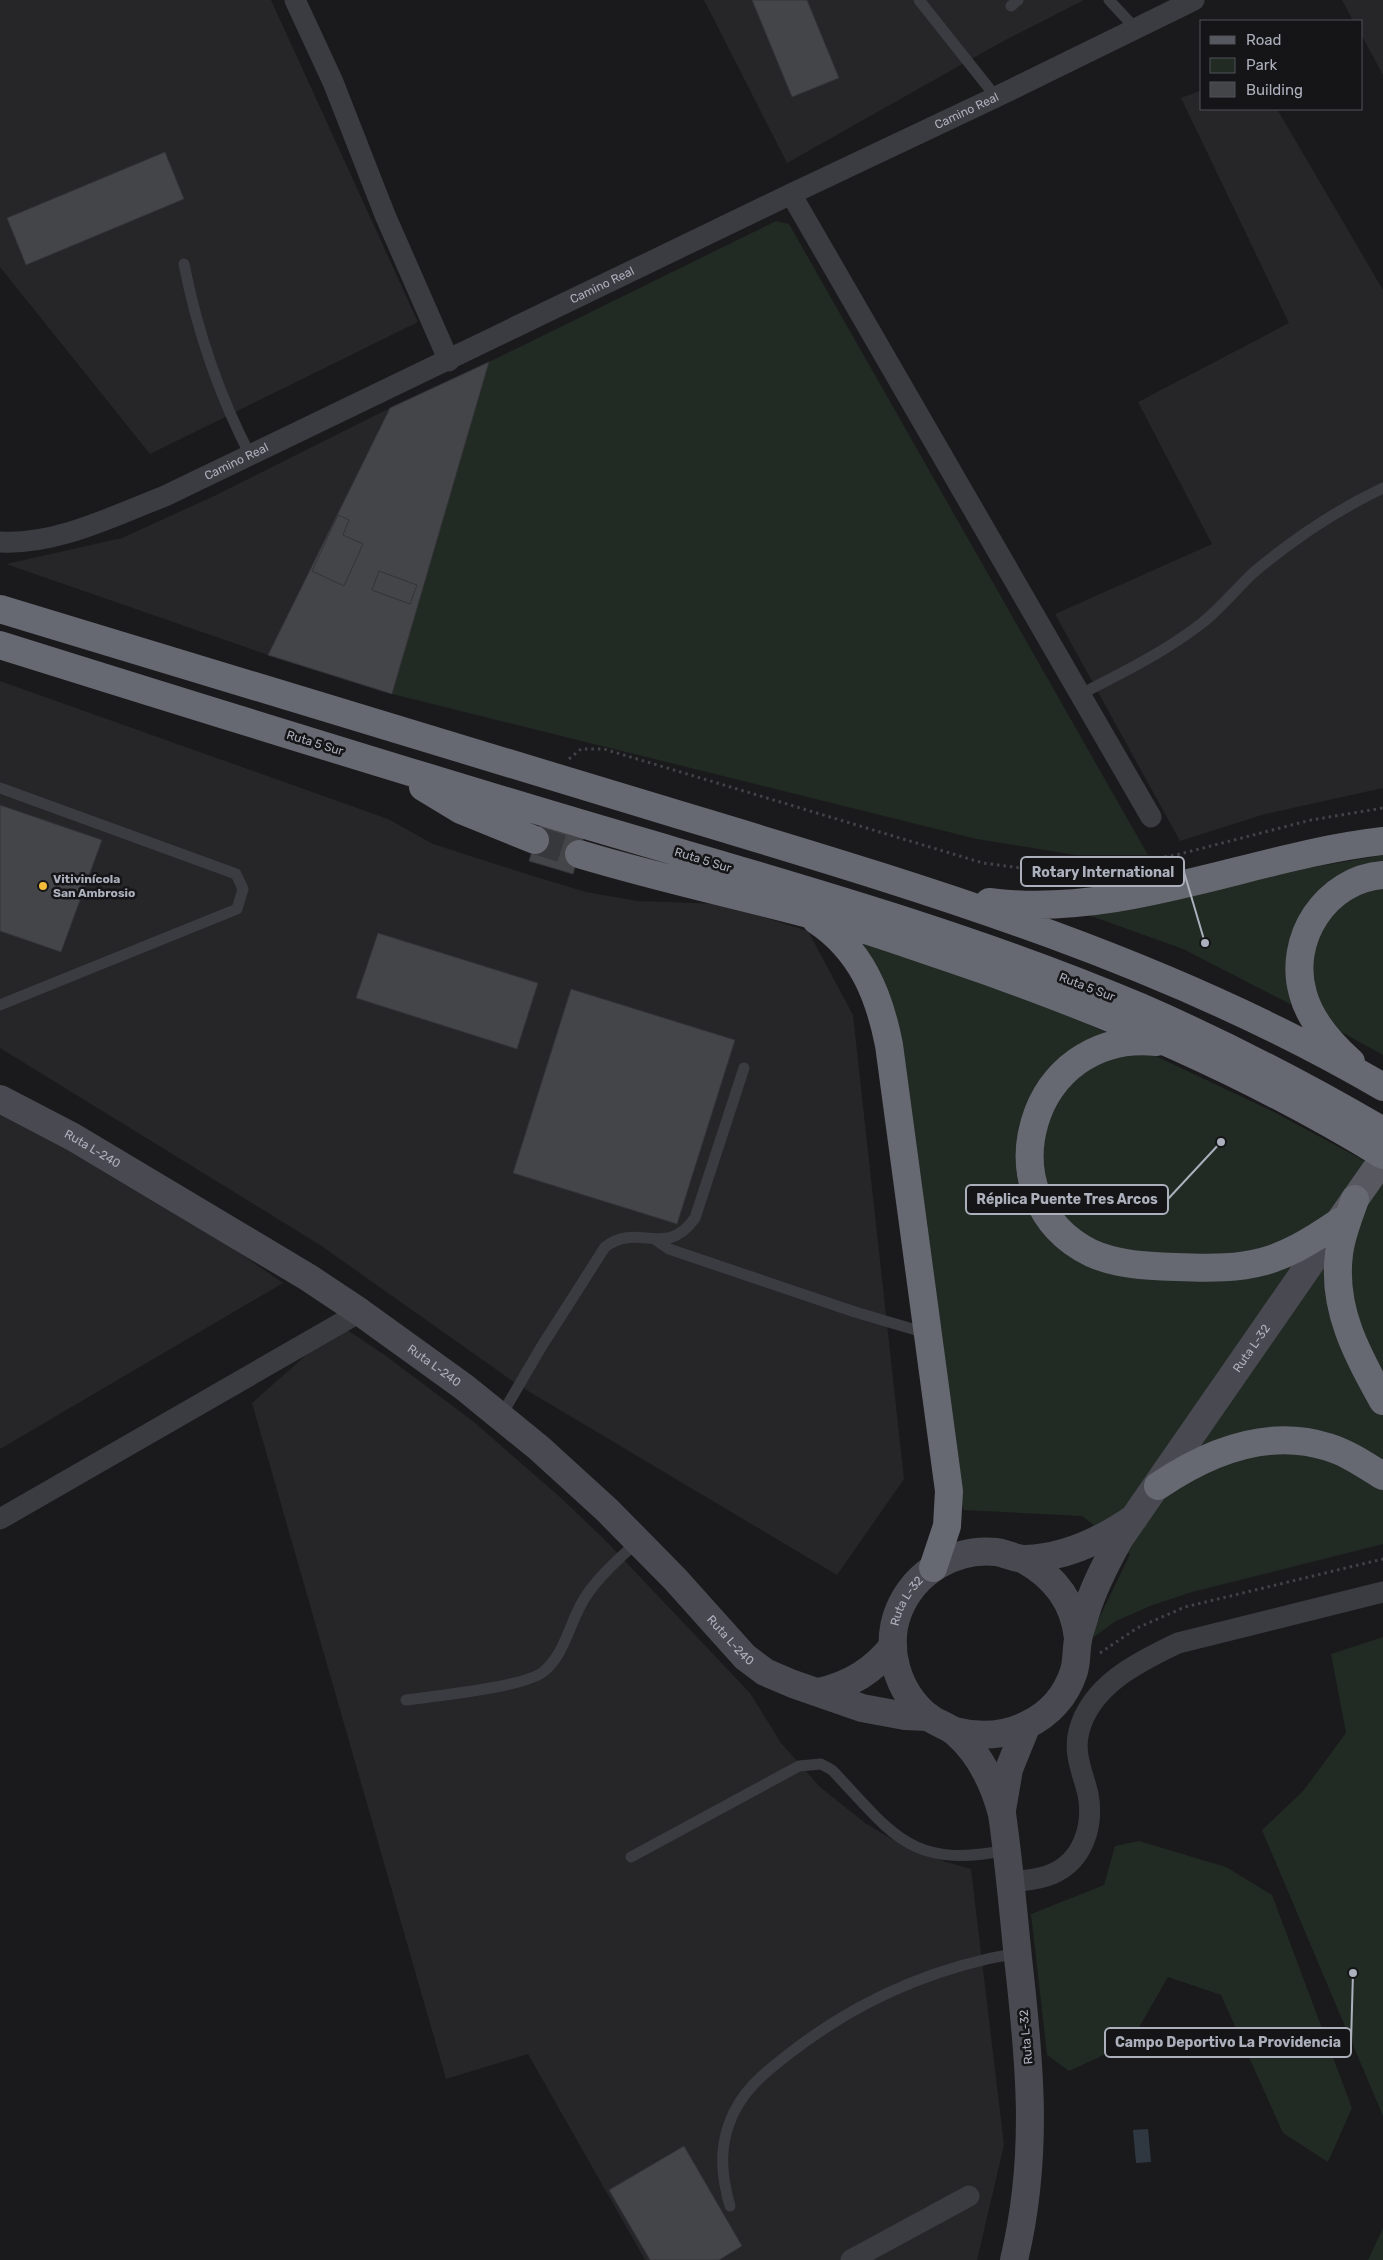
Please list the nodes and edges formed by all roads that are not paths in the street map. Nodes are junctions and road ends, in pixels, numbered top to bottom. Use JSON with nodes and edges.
{"nodes":[{"id":1,"x":294,"y":0,"type":"edge"},
{"id":2,"x":919,"y":0,"type":"edge"},
{"id":3,"x":1108,"y":0,"type":"edge"},
{"id":4,"x":1194,"y":0,"type":"edge"},
{"id":5,"x":1136,"y":29,"type":"junction"},
{"id":6,"x":996,"y":98,"type":"junction"},
{"id":7,"x":791,"y":194,"type":"junction"},
{"id":8,"x":184,"y":264,"type":"dead end"},
{"id":9,"x":449,"y":361,"type":"junction"},
{"id":10,"x":250,"y":455,"type":"junction"},
{"id":11,"x":1383,"y":488,"type":"edge"},
{"id":12,"x":0,"y":542,"type":"edge"},
{"id":13,"x":0,"y":609,"type":"edge"},
{"id":14,"x":0,"y":645,"type":"edge"},
{"id":15,"x":1081,"y":694,"type":"junction"},
{"id":16,"x":395,"y":768,"type":"junction"},
{"id":17,"x":0,"y":788,"type":"edge"},
{"id":18,"x":1151,"y":817,"type":"dead end"},
{"id":19,"x":535,"y":840,"type":"tunnel mouth"},
{"id":20,"x":1383,"y":841,"type":"edge"},
{"id":21,"x":579,"y":854,"type":"tunnel mouth"},
{"id":22,"x":1383,"y":875,"type":"edge"},
{"id":23,"x":944,"y":897,"type":"junction"},
{"id":24,"x":806,"y":914,"type":"junction"},
{"id":25,"x":0,"y":1005,"type":"edge"},
{"id":26,"x":1168,"y":1043,"type":"junction"},
{"id":27,"x":744,"y":1068,"type":"dead end"},
{"id":28,"x":1376,"y":1083,"type":"edge"},
{"id":29,"x":0,"y":1099,"type":"edge"},
{"id":30,"x":1383,"y":1131,"type":"edge"},
{"id":31,"x":1372,"y":1173,"type":"edge"},
{"id":32,"x":1339,"y":1222,"type":"junction"},
{"id":33,"x":656,"y":1240,"type":"junction"},
{"id":34,"x":360,"y":1312,"type":"junction"},
{"id":35,"x":928,"y":1333,"type":"junction"},
{"id":36,"x":1383,"y":1401,"type":"edge"},
{"id":37,"x":501,"y":1416,"type":"junction"},
{"id":38,"x":1383,"y":1476,"type":"edge"},
{"id":39,"x":1158,"y":1486,"type":"junction"},
{"id":40,"x":1134,"y":1518,"type":"junction"},
{"id":41,"x":0,"y":1519,"type":"edge"},
{"id":42,"x":638,"y":1541,"type":"junction"},
{"id":43,"x":1023,"y":1559,"type":"junction"},
{"id":44,"x":933,"y":1568,"type":"junction"},
{"id":45,"x":1383,"y":1592,"type":"edge"},
{"id":46,"x":1078,"y":1640,"type":"junction"},
{"id":47,"x":892,"y":1646,"type":"junction"},
{"id":48,"x":819,"y":1692,"type":"junction"},
{"id":49,"x":406,"y":1700,"type":"dead end"},
{"id":50,"x":928,"y":1717,"type":"junction"},
{"id":51,"x":1026,"y":1727,"type":"junction"},
{"id":52,"x":955,"y":1731,"type":"junction"},
{"id":53,"x":1002,"y":1814,"type":"junction"},
{"id":54,"x":1007,"y":1850,"type":"junction"},
{"id":55,"x":631,"y":1857,"type":"dead end"},
{"id":56,"x":1011,"y":1882,"type":"junction"},
{"id":57,"x":1018,"y":1953,"type":"junction"},
{"id":58,"x":969,"y":2196,"type":"dead end"},
{"id":59,"x":730,"y":2206,"type":"dead end"},
{"id":60,"x":850,"y":2260,"type":"edge"},
{"id":61,"x":1014,"y":2260,"type":"edge"}],
"edges":[{"from":1,"to":9,"type":"street"},
{"from":2,"to":6,"type":"lane"},
{"from":3,"to":5,"type":"lane"},
{"from":4,"to":5,"type":"street","name":"Camino Real"},
{"from":5,"to":6,"type":"street","name":"Camino Real"},
{"from":6,"to":7,"type":"street","name":"Camino Real"},
{"from":7,"to":9,"type":"street","name":"Camino Real"},
{"from":7,"to":15,"type":"street"},
{"from":8,"to":10,"type":"lane"},
{"from":9,"to":10,"type":"street","name":"Camino Real"},
{"from":10,"to":12,"type":"street","name":"Camino Real"},
{"from":11,"to":15,"type":"lane"},
{"from":13,"to":23,"type":"highway"},
{"from":14,"to":16,"type":"highway","name":"Ruta 5 Sur"},
{"from":15,"to":18,"type":"street"},
{"from":16,"to":19,"type":"highway"},
{"from":16,"to":30,"type":"highway","name":"Ruta 5 Sur"},
{"from":17,"to":25,"type":"lane"},
{"from":20,"to":23,"type":"highway"},
{"from":21,"to":24,"type":"highway"},
{"from":22,"to":28,"type":"highway"},
{"from":23,"to":28,"type":"highway"},
{"from":24,"to":26,"type":"highway"},
{"from":24,"to":35,"type":"highway"},
{"from":26,"to":31,"type":"highway"},
{"from":26,"to":32,"type":"highway"},
{"from":27,"to":33,"type":"lane"},
{"from":29,"to":34,"type":"main road","name":"Ruta L-240"},
{"from":31,"to":32,"type":"main road","name":"Ruta L-32"},
{"from":31,"to":36,"type":"highway"},
{"from":32,"to":39,"type":"main road","name":"Ruta L-32"},
{"from":33,"to":35,"type":"lane"},
{"from":33,"to":37,"type":"lane"},
{"from":34,"to":37,"type":"main road","name":"Ruta L-240"},
{"from":34,"to":41,"type":"street"},
{"from":35,"to":44,"type":"highway"},
{"from":37,"to":42,"type":"main road","name":"Ruta L-240"},
{"from":38,"to":39,"type":"highway"},
{"from":39,"to":40,"type":"main road","name":"Ruta L-32"},
{"from":40,"to":43,"type":"main road","name":"Ruta L-32"},
{"from":40,"to":46,"type":"main road","name":"Ruta L-32"},
{"from":42,"to":48,"type":"main road","name":"Ruta L-240"},
{"from":42,"to":49,"type":"lane"},
{"from":43,"to":44,"type":"main road","name":"Ruta L-32"},
{"from":43,"to":46,"type":"main road"},
{"from":44,"to":47,"type":"main road","name":"Ruta L-32"},
{"from":45,"to":56,"type":"street"},
{"from":46,"to":51,"type":"main road","name":"Ruta L-32"},
{"from":47,"to":48,"type":"main road"},
{"from":47,"to":50,"type":"main road","name":"Ruta L-32"},
{"from":48,"to":50,"type":"main road","name":"Ruta L-240"},
{"from":50,"to":52,"type":"main road","name":"Ruta L-32"},
{"from":51,"to":52,"type":"main road"},
{"from":51,"to":53,"type":"main road","name":"Ruta L-32"},
{"from":52,"to":53,"type":"main road","name":"Ruta L-32"},
{"from":53,"to":54,"type":"main road","name":"Ruta L-32"},
{"from":54,"to":55,"type":"lane"},
{"from":54,"to":56,"type":"main road","name":"Ruta L-32"},
{"from":56,"to":57,"type":"main road","name":"Ruta L-32"},
{"from":57,"to":59,"type":"lane"},
{"from":57,"to":61,"type":"main road","name":"Ruta L-32"},
{"from":58,"to":60,"type":"street"}]}
